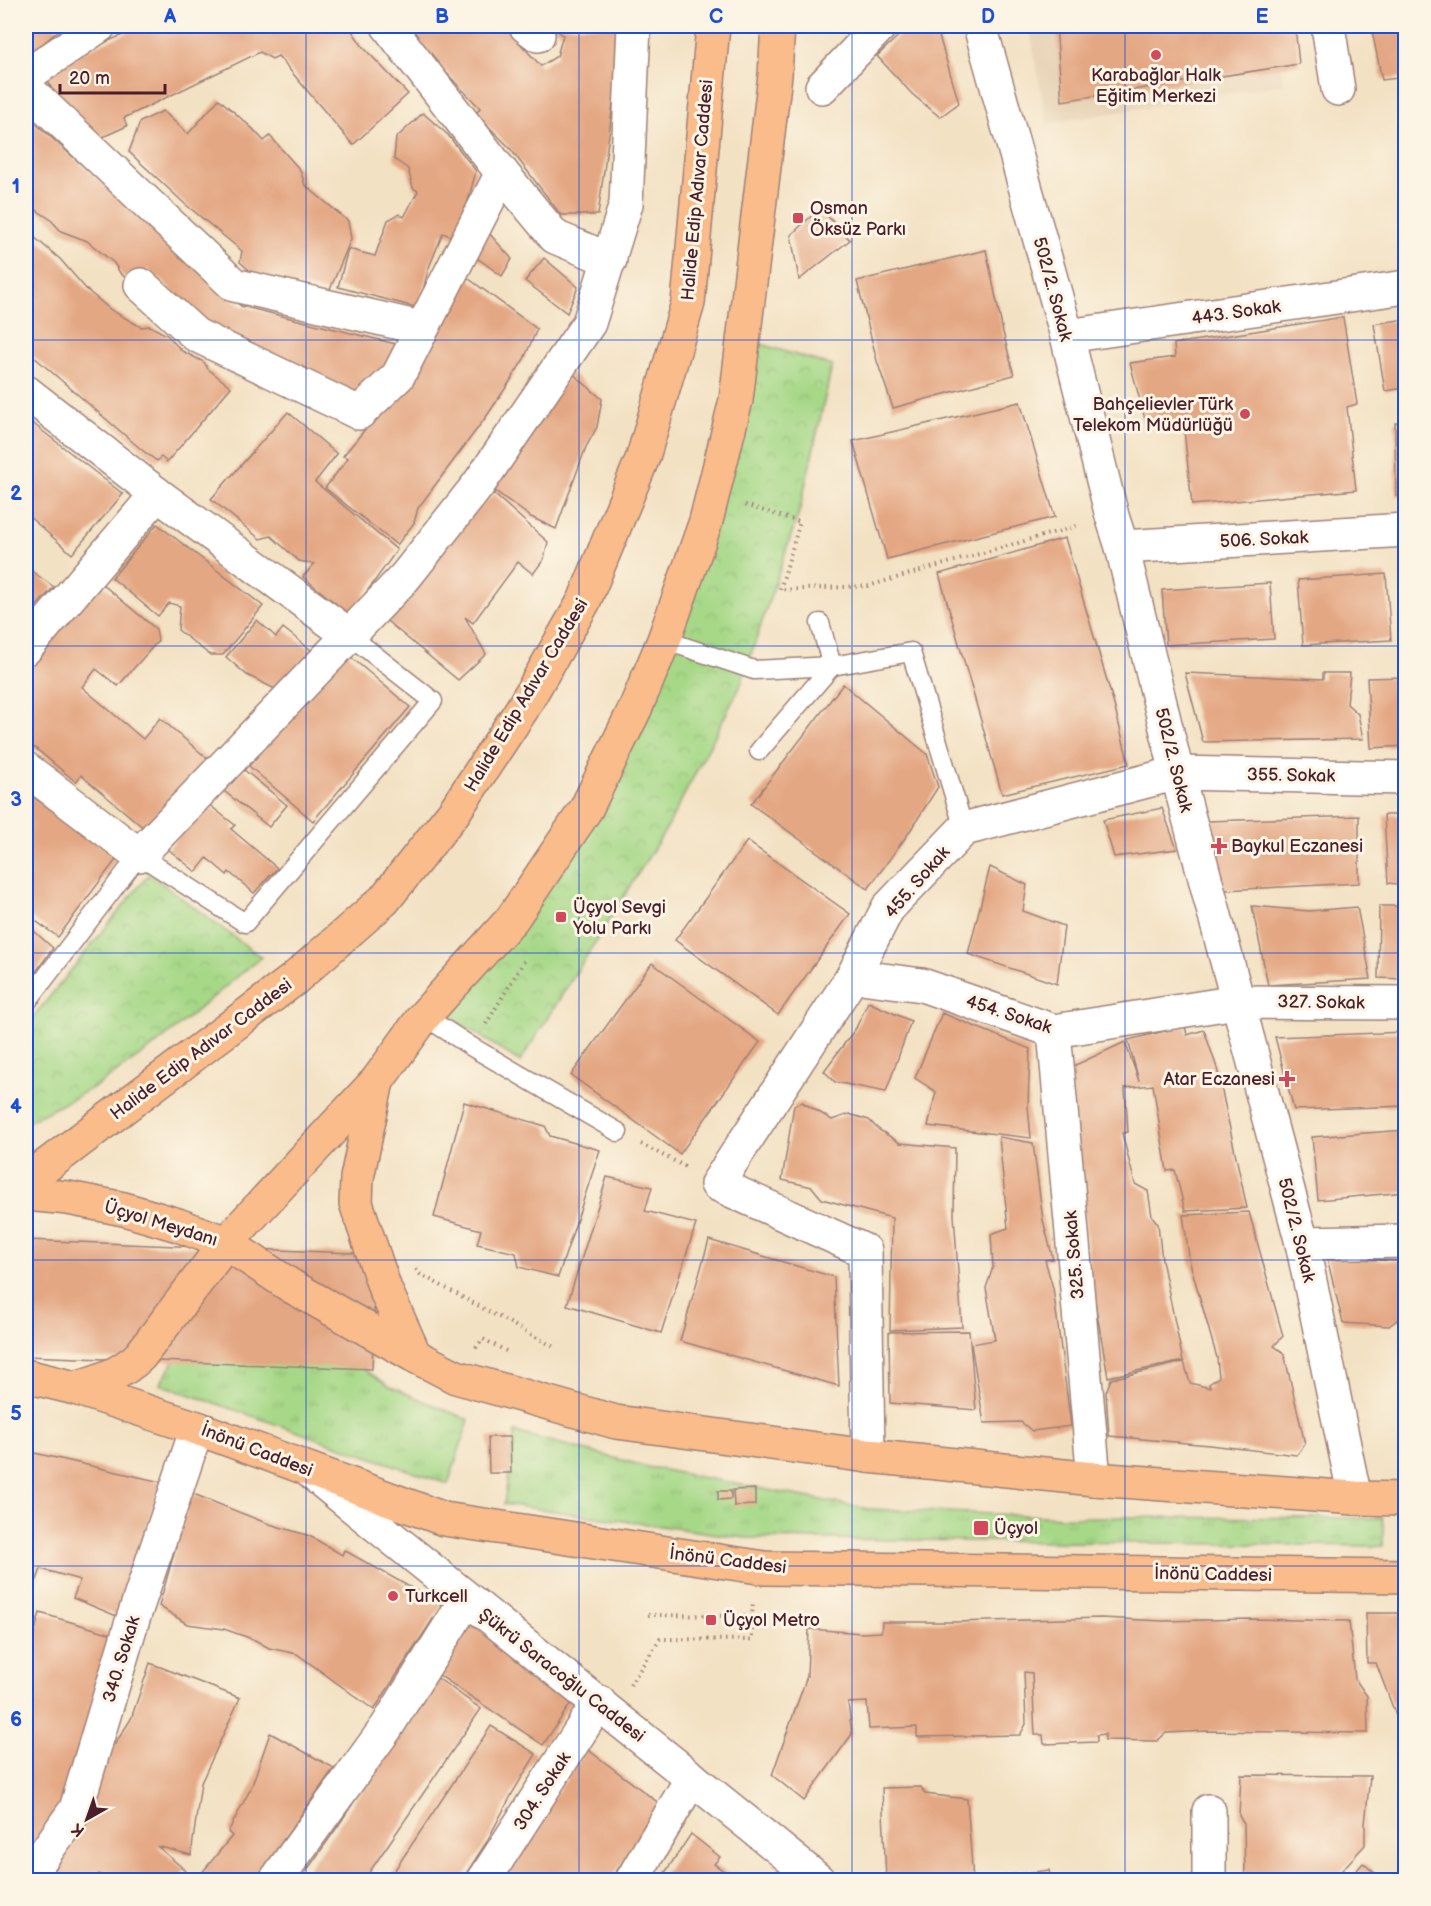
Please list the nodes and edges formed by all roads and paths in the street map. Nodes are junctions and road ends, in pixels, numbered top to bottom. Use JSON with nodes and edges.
{"nodes":[{"id":1,"x":99,"y":26,"type":"edge"},
{"id":2,"x":388,"y":26,"type":"edge"},
{"id":3,"x":634,"y":26,"type":"edge"},
{"id":4,"x":712,"y":26,"type":"edge"},
{"id":5,"x":778,"y":26,"type":"edge"},
{"id":6,"x":880,"y":26,"type":"edge"},
{"id":7,"x":980,"y":26,"type":"edge"},
{"id":8,"x":1328,"y":26,"type":"edge"},
{"id":9,"x":26,"y":76,"type":"edge"},
{"id":10,"x":822,"y":87,"type":"dead end"},
{"id":11,"x":26,"y":88,"type":"edge"},
{"id":12,"x":1338,"y":89,"type":"dead end"},
{"id":13,"x":502,"y":173,"type":"junction"},
{"id":14,"x":610,"y":260,"type":"junction"},
{"id":15,"x":141,"y":285,"type":"dead end"},
{"id":16,"x":1406,"y":287,"type":"edge"},
{"id":17,"x":421,"y":328,"type":"junction"},
{"id":18,"x":1066,"y":336,"type":"junction"},
{"id":19,"x":26,"y":392,"type":"edge"},
{"id":20,"x":158,"y":494,"type":"junction"},
{"id":21,"x":737,"y":502,"type":"dead end"},
{"id":22,"x":1112,"y":516,"type":"junction"},
{"id":23,"x":1406,"y":530,"type":"edge"},
{"id":24,"x":1122,"y":547,"type":"junction"},
{"id":25,"x":820,"y":623,"type":"dead end"},
{"id":26,"x":350,"y":635,"type":"junction"},
{"id":27,"x":664,"y":640,"type":"junction"},
{"id":28,"x":26,"y":648,"type":"edge"},
{"id":29,"x":832,"y":666,"type":"junction"},
{"id":30,"x":759,"y":751,"type":"dead end"},
{"id":31,"x":26,"y":769,"type":"edge"},
{"id":32,"x":1177,"y":773,"type":"junction"},
{"id":33,"x":1406,"y":778,"type":"edge"},
{"id":34,"x":964,"y":829,"type":"junction"},
{"id":35,"x":139,"y":855,"type":"junction"},
{"id":36,"x":853,"y":976,"type":"junction"},
{"id":37,"x":1237,"y":1002,"type":"junction"},
{"id":38,"x":26,"y":1003,"type":"edge"},
{"id":39,"x":1406,"y":1003,"type":"edge"},
{"id":40,"x":424,"y":1016,"type":"junction"},
{"id":41,"x":1054,"y":1031,"type":"junction"},
{"id":42,"x":377,"y":1081,"type":"junction"},
{"id":43,"x":618,"y":1132,"type":"joint"},
{"id":44,"x":26,"y":1180,"type":"edge"},
{"id":45,"x":717,"y":1184,"type":"junction"},
{"id":46,"x":26,"y":1194,"type":"edge"},
{"id":47,"x":1406,"y":1240,"type":"edge"},
{"id":48,"x":226,"y":1243,"type":"junction"},
{"id":49,"x":1302,"y":1243,"type":"junction"},
{"id":50,"x":453,"y":1291,"type":"dead end"},
{"id":51,"x":556,"y":1348,"type":"dead end"},
{"id":52,"x":415,"y":1356,"type":"junction"},
{"id":53,"x":26,"y":1376,"type":"edge"},
{"id":54,"x":75,"y":1388,"type":"junction"},
{"id":55,"x":197,"y":1428,"type":"junction"},
{"id":56,"x":868,"y":1456,"type":"junction"},
{"id":57,"x":307,"y":1469,"type":"junction"},
{"id":58,"x":1094,"y":1479,"type":"junction"},
{"id":59,"x":1354,"y":1498,"type":"junction"},
{"id":60,"x":1406,"y":1500,"type":"edge"},
{"id":61,"x":1406,"y":1576,"type":"edge"},
{"id":62,"x":466,"y":1600,"type":"junction"},
{"id":63,"x":648,"y":1615,"type":"dead end"},
{"id":64,"x":741,"y":1616,"type":"dead end"},
{"id":65,"x":753,"y":1616,"type":"dead end"},
{"id":66,"x":605,"y":1708,"type":"junction"},
{"id":67,"x":692,"y":1778,"type":"junction"},
{"id":68,"x":1209,"y":1811,"type":"dead end"},
{"id":69,"x":26,"y":1881,"type":"edge"},
{"id":70,"x":276,"y":1881,"type":"edge"},
{"id":71,"x":484,"y":1881,"type":"edge"},
{"id":72,"x":632,"y":1881,"type":"edge"},
{"id":73,"x":818,"y":1881,"type":"edge"},
{"id":74,"x":1209,"y":1881,"type":"edge"}],
"edges":[{"from":1,"to":9,"type":"street"},
{"from":2,"to":13,"type":"street"},
{"from":3,"to":14,"type":"street"},
{"from":4,"to":44,"type":"main road","name":"Halide Edip Adıvar Caddesi"},
{"from":5,"to":27,"type":"main road"},
{"from":6,"to":10,"type":"street"},
{"from":7,"to":18,"type":"street","name":"502/2. Sokak"},
{"from":8,"to":12,"type":"street"},
{"from":11,"to":17,"type":"street"},
{"from":13,"to":14,"type":"street"},
{"from":13,"to":17,"type":"street"},
{"from":14,"to":26,"type":"street"},
{"from":15,"to":17,"type":"street"},
{"from":16,"to":18,"type":"street","name":"443. Sokak"},
{"from":18,"to":22,"type":"street","name":"502/2. Sokak"},
{"from":19,"to":20,"type":"street"},
{"from":20,"to":26,"type":"street"},
{"from":20,"to":28,"type":"street"},
{"from":21,"to":22,"type":"path"},
{"from":22,"to":24,"type":"street","name":"502/2. Sokak"},
{"from":23,"to":24,"type":"street","name":"506. Sokak"},
{"from":24,"to":32,"type":"street","name":"502/2. Sokak"},
{"from":25,"to":29,"type":"lane"},
{"from":26,"to":35,"type":"street"},
{"from":26,"to":35,"type":"lane"},
{"from":27,"to":29,"type":"lane"},
{"from":27,"to":40,"type":"main road"},
{"from":29,"to":30,"type":"lane"},
{"from":29,"to":34,"type":"lane"},
{"from":31,"to":35,"type":"street"},
{"from":32,"to":33,"type":"street","name":"355. Sokak"},
{"from":32,"to":34,"type":"street","name":"455. Sokak"},
{"from":32,"to":37,"type":"street","name":"502/2. Sokak"},
{"from":34,"to":36,"type":"street","name":"455. Sokak"},
{"from":35,"to":38,"type":"lane"},
{"from":36,"to":41,"type":"street","name":"454. Sokak"},
{"from":36,"to":45,"type":"street","name":"455. Sokak"},
{"from":37,"to":39,"type":"street","name":"327. Sokak"},
{"from":37,"to":41,"type":"street","name":"454. Sokak"},
{"from":37,"to":49,"type":"street","name":"502/2. Sokak"},
{"from":40,"to":42,"type":"main road"},
{"from":40,"to":43,"type":"lane"},
{"from":41,"to":58,"type":"street","name":"325. Sokak"},
{"from":42,"to":48,"type":"main road"},
{"from":42,"to":52,"type":"main road"},
{"from":43,"to":45,"type":"path"},
{"from":45,"to":56,"type":"street"},
{"from":46,"to":48,"type":"main road","name":"Üçyol Meydanı"},
{"from":47,"to":49,"type":"street"},
{"from":48,"to":52,"type":"main road"},
{"from":48,"to":54,"type":"main road","name":"Üçyol Meydanı"},
{"from":49,"to":59,"type":"street","name":"502/2. Sokak"},
{"from":50,"to":51,"type":"path"},
{"from":52,"to":56,"type":"main road"},
{"from":53,"to":54,"type":"main road","name":"İnönü Caddesi"},
{"from":54,"to":55,"type":"main road","name":"İnönü Caddesi"},
{"from":55,"to":57,"type":"main road","name":"İnönü Caddesi"},
{"from":55,"to":69,"type":"street","name":"340. Sokak"},
{"from":56,"to":58,"type":"main road"},
{"from":57,"to":61,"type":"main road","name":"İnönü Caddesi"},
{"from":57,"to":62,"type":"street","name":"Şükrü Saracoğlu Caddesi"},
{"from":58,"to":59,"type":"main road"},
{"from":59,"to":60,"type":"main road"},
{"from":62,"to":66,"type":"street","name":"Şükrü Saracoğlu Caddesi"},
{"from":62,"to":70,"type":"street"},
{"from":63,"to":64,"type":"path"},
{"from":65,"to":66,"type":"path"},
{"from":66,"to":67,"type":"street","name":"Şükrü Saracoğlu Caddesi"},
{"from":66,"to":71,"type":"street","name":"304. Sokak"},
{"from":67,"to":72,"type":"street"},
{"from":67,"to":73,"type":"street","name":"Şükrü Saracoğlu Caddesi"},
{"from":68,"to":74,"type":"street"}]}
